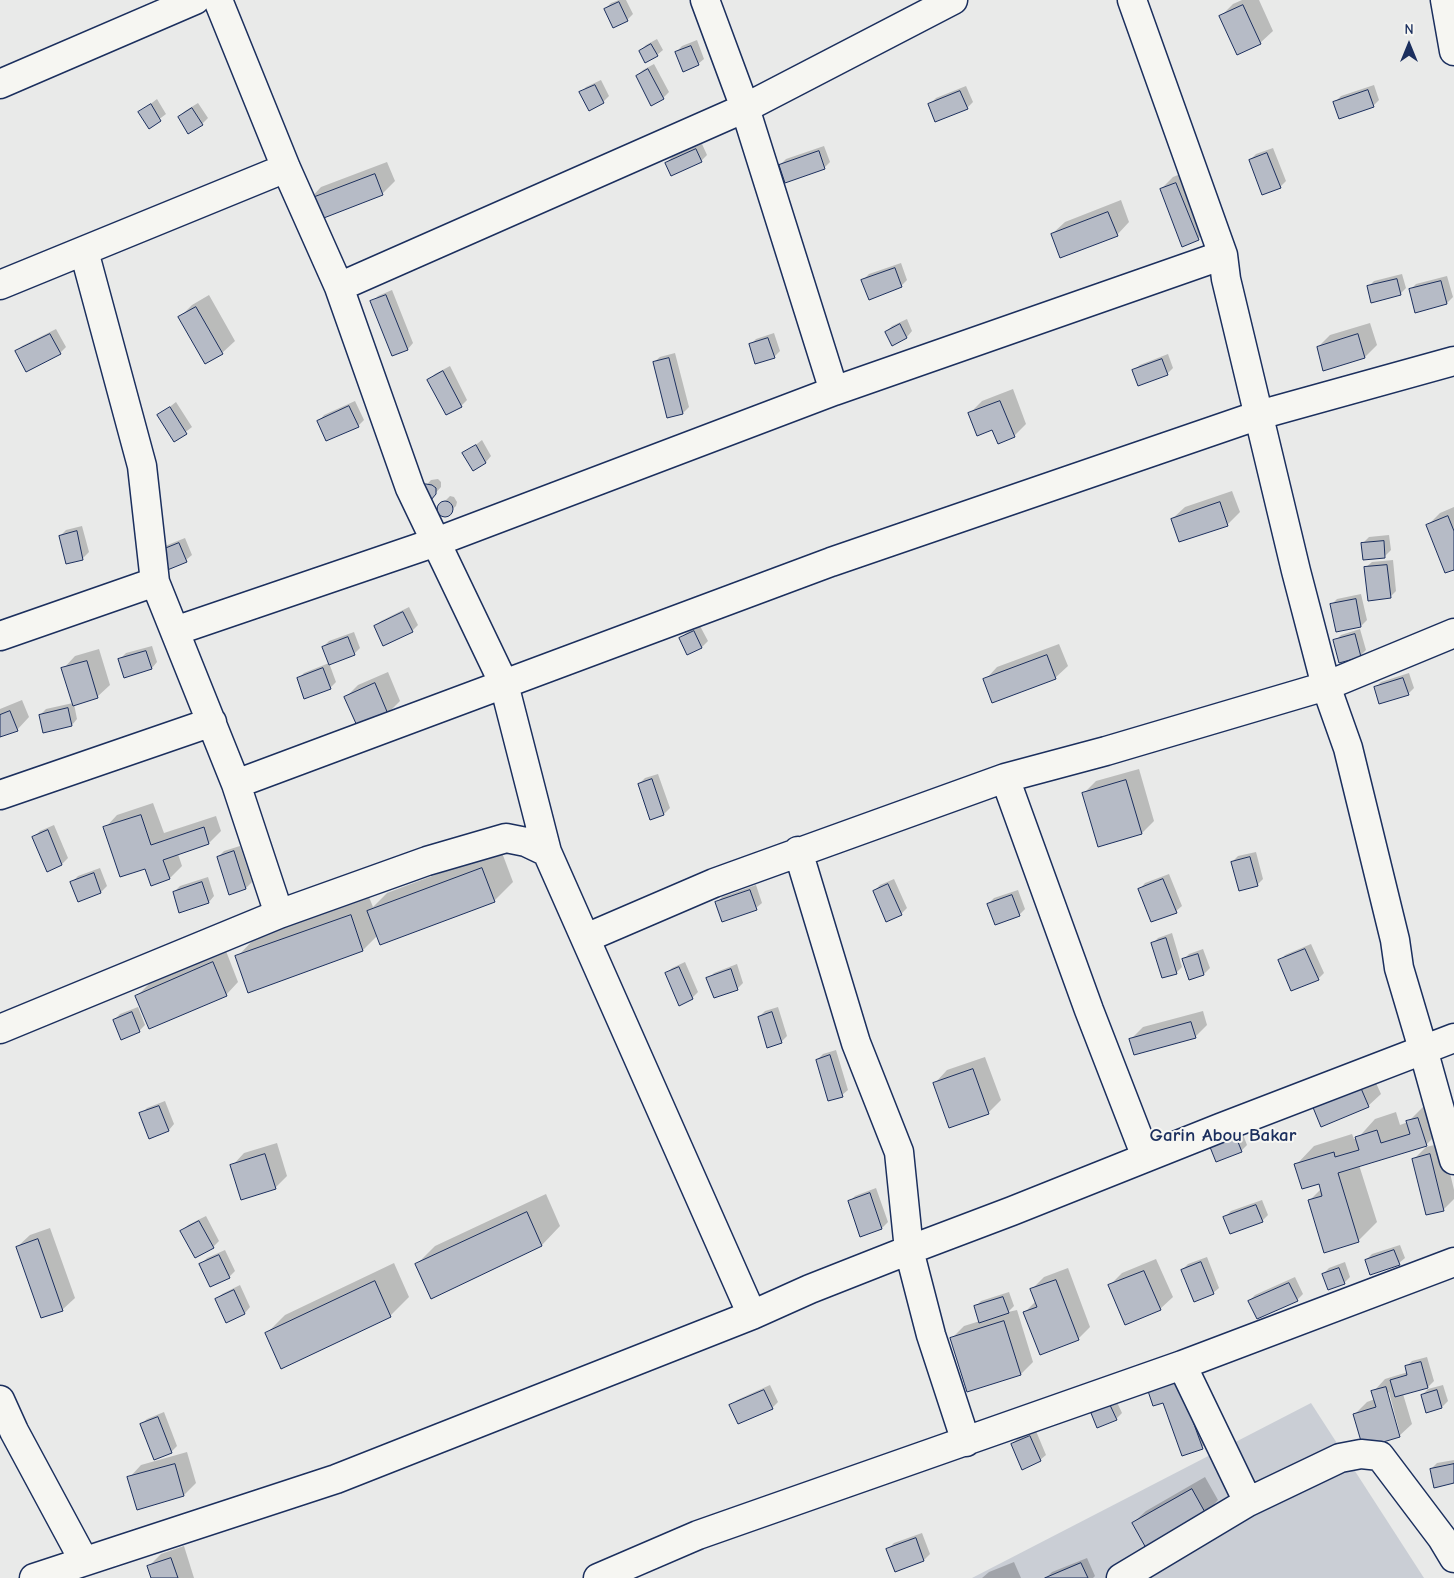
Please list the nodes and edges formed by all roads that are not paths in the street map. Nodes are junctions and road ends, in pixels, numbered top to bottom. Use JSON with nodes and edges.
{"nodes":[{"id":1,"x":195,"y":0,"type":"edge"},
{"id":2,"x":218,"y":0,"type":"edge"},
{"id":3,"x":705,"y":0,"type":"edge"},
{"id":4,"x":953,"y":0,"type":"edge"},
{"id":5,"x":1132,"y":0,"type":"edge"},
{"id":6,"x":1446,"y":0,"type":"edge"},
{"id":7,"x":1454,"y":52,"type":"edge"},
{"id":8,"x":0,"y":84,"type":"edge"},
{"id":9,"x":745,"y":108,"type":"junction"},
{"id":10,"x":286,"y":168,"type":"junction"},
{"id":11,"x":84,"y":251,"type":"junction"},
{"id":12,"x":1223,"y":255,"type":"junction"},
{"id":13,"x":0,"y":285,"type":"edge"},
{"id":14,"x":340,"y":287,"type":"junction"},
{"id":15,"x":1454,"y":361,"type":"edge"},
{"id":16,"x":834,"y":390,"type":"junction"},
{"id":17,"x":1258,"y":415,"type":"junction"},
{"id":18,"x":436,"y":542,"type":"junction"},
{"id":19,"x":155,"y":582,"type":"junction"},
{"id":20,"x":175,"y":631,"type":"junction"},
{"id":21,"x":1454,"y":634,"type":"edge"},
{"id":22,"x":0,"y":636,"type":"edge"},
{"id":23,"x":504,"y":684,"type":"junction"},
{"id":24,"x":1326,"y":686,"type":"junction"},
{"id":25,"x":212,"y":722,"type":"junction"},
{"id":26,"x":1005,"y":778,"type":"junction"},
{"id":27,"x":236,"y":784,"type":"junction"},
{"id":28,"x":0,"y":796,"type":"edge"},
{"id":29,"x":798,"y":851,"type":"junction"},
{"id":30,"x":547,"y":852,"type":"junction"},
{"id":31,"x":278,"y":914,"type":"junction"},
{"id":32,"x":586,"y":938,"type":"junction"},
{"id":33,"x":0,"y":1029,"type":"edge"},
{"id":34,"x":1454,"y":1038,"type":"edge"},
{"id":35,"x":1424,"y":1049,"type":"junction"},
{"id":36,"x":1146,"y":1157,"type":"junction"},
{"id":37,"x":1454,"y":1160,"type":"edge"},
{"id":38,"x":909,"y":1250,"type":"junction"},
{"id":39,"x":1454,"y":1262,"type":"edge"},
{"id":40,"x":752,"y":1315,"type":"junction"},
{"id":41,"x":1182,"y":1365,"type":"junction"},
{"id":42,"x":0,"y":1403,"type":"edge"},
{"id":43,"x":966,"y":1442,"type":"junction"},
{"id":44,"x":1248,"y":1502,"type":"junction"},
{"id":45,"x":1450,"y":1543,"type":"edge"},
{"id":46,"x":84,"y":1561,"type":"junction"},
{"id":47,"x":34,"y":1578,"type":"edge"},
{"id":48,"x":598,"y":1578,"type":"edge"},
{"id":49,"x":1121,"y":1578,"type":"edge"}],
"edges":[{"from":1,"to":8,"type":"street"},
{"from":2,"to":10,"type":"street"},
{"from":3,"to":9,"type":"street"},
{"from":4,"to":9,"type":"street"},
{"from":5,"to":12,"type":"street"},
{"from":6,"to":7,"type":"street"},
{"from":9,"to":14,"type":"street"},
{"from":9,"to":16,"type":"street"},
{"from":10,"to":11,"type":"street"},
{"from":10,"to":14,"type":"street"},
{"from":11,"to":13,"type":"street"},
{"from":11,"to":19,"type":"street"},
{"from":12,"to":16,"type":"street"},
{"from":12,"to":17,"type":"street"},
{"from":14,"to":18,"type":"street"},
{"from":15,"to":17,"type":"street"},
{"from":16,"to":18,"type":"street"},
{"from":17,"to":23,"type":"street"},
{"from":17,"to":24,"type":"street"},
{"from":18,"to":20,"type":"street"},
{"from":18,"to":23,"type":"street"},
{"from":19,"to":20,"type":"street"},
{"from":19,"to":22,"type":"street"},
{"from":20,"to":25,"type":"street"},
{"from":21,"to":24,"type":"street"},
{"from":23,"to":27,"type":"street"},
{"from":23,"to":30,"type":"street"},
{"from":24,"to":26,"type":"street"},
{"from":24,"to":35,"type":"street"},
{"from":25,"to":27,"type":"street"},
{"from":25,"to":28,"type":"street"},
{"from":26,"to":29,"type":"street"},
{"from":26,"to":36,"type":"street"},
{"from":27,"to":31,"type":"street"},
{"from":29,"to":32,"type":"street"},
{"from":29,"to":38,"type":"street"},
{"from":30,"to":31,"type":"street"},
{"from":30,"to":32,"type":"street"},
{"from":31,"to":33,"type":"street"},
{"from":32,"to":40,"type":"street"},
{"from":34,"to":35,"type":"street"},
{"from":35,"to":36,"type":"street"},
{"from":35,"to":37,"type":"street"},
{"from":36,"to":38,"type":"street"},
{"from":38,"to":40,"type":"street"},
{"from":38,"to":43,"type":"street"},
{"from":39,"to":41,"type":"street"},
{"from":40,"to":46,"type":"street"},
{"from":41,"to":43,"type":"street"},
{"from":41,"to":44,"type":"street"},
{"from":42,"to":46,"type":"street"},
{"from":43,"to":48,"type":"street"},
{"from":44,"to":45,"type":"street"},
{"from":44,"to":49,"type":"street"},
{"from":46,"to":47,"type":"street"}]}
